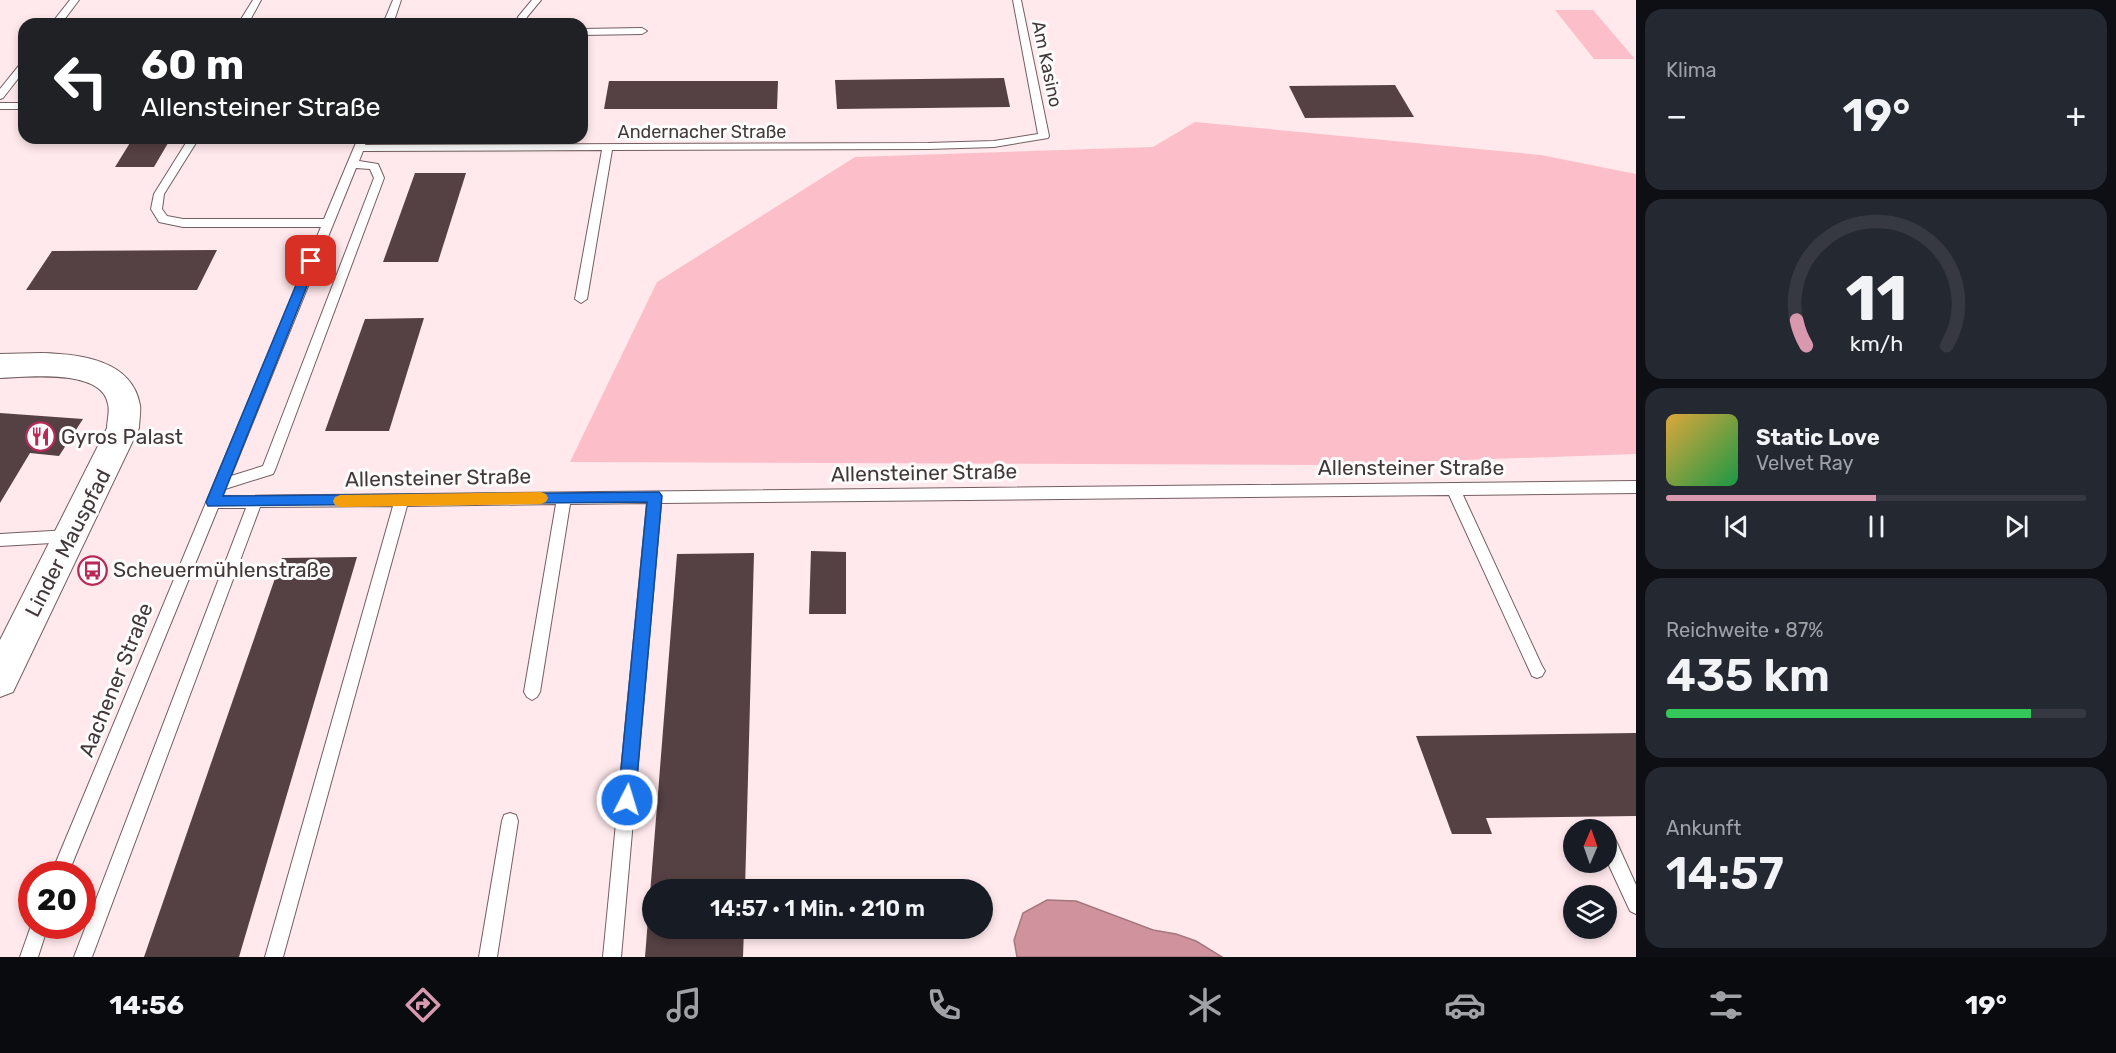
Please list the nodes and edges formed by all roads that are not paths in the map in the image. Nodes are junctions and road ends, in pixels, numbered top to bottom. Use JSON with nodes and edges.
{"nodes":[{"id":1,"x":75,"y":0,"type":"edge"},
{"id":2,"x":257,"y":0,"type":"edge"},
{"id":3,"x":397,"y":0,"type":"edge"},
{"id":4,"x":537,"y":0,"type":"edge"},
{"id":5,"x":1017,"y":0,"type":"edge"},
{"id":6,"x":61,"y":18,"type":"edge"},
{"id":7,"x":246,"y":18,"type":"edge"},
{"id":8,"x":390,"y":18,"type":"edge"},
{"id":9,"x":523,"y":18,"type":"edge"},
{"id":10,"x":642,"y":31,"type":"dead end"},
{"id":11,"x":588,"y":32,"type":"edge"},
{"id":12,"x":18,"y":73,"type":"edge"},
{"id":13,"x":0,"y":96,"type":"edge"},
{"id":14,"x":0,"y":106,"type":"edge"},
{"id":15,"x":18,"y":106,"type":"edge"},
{"id":16,"x":1044,"y":136,"type":"joint"},
{"id":17,"x":190,"y":144,"type":"edge"},
{"id":18,"x":361,"y":144,"type":"edge"},
{"id":19,"x":410,"y":144,"type":"edge"},
{"id":20,"x":607,"y":148,"type":"junction"},
{"id":21,"x":353,"y":164,"type":"junction"},
{"id":22,"x":328,"y":222,"type":"junction"},
{"id":23,"x":581,"y":299,"type":"dead end"},
{"id":24,"x":0,"y":366,"type":"edge"},
{"id":25,"x":220,"y":484,"type":"junction"},
{"id":26,"x":1636,"y":487,"type":"edge"},
{"id":27,"x":1453,"y":488,"type":"junction"},
{"id":28,"x":655,"y":496,"type":"junction"},
{"id":29,"x":564,"y":498,"type":"junction"},
{"id":30,"x":402,"y":500,"type":"junction"},
{"id":31,"x":213,"y":502,"type":"junction"},
{"id":32,"x":255,"y":502,"type":"junction"},
{"id":33,"x":71,"y":536,"type":"junction"},
{"id":34,"x":0,"y":540,"type":"edge"},
{"id":35,"x":1537,"y":671,"type":"dead end"},
{"id":36,"x":0,"y":679,"type":"edge"},
{"id":37,"x":532,"y":692,"type":"dead end"},
{"id":38,"x":510,"y":821,"type":"dead end"},
{"id":39,"x":65,"y":861,"type":"edge"},
{"id":40,"x":1617,"y":863,"type":"edge"},
{"id":41,"x":1636,"y":905,"type":"edge"},
{"id":42,"x":34,"y":939,"type":"edge"},
{"id":43,"x":28,"y":957,"type":"edge"},
{"id":44,"x":83,"y":957,"type":"edge"},
{"id":45,"x":274,"y":957,"type":"edge"},
{"id":46,"x":488,"y":957,"type":"edge"},
{"id":47,"x":612,"y":957,"type":"edge"}],
"edges":[{"from":1,"to":6,"type":"lane"},
{"from":2,"to":7,"type":"lane"},
{"from":3,"to":8,"type":"lane"},
{"from":4,"to":9,"type":"lane"},
{"from":5,"to":16,"type":"lane","name":"Am Kasino"},
{"from":10,"to":11,"type":"lane"},
{"from":12,"to":13,"type":"lane"},
{"from":14,"to":15,"type":"lane"},
{"from":16,"to":20,"type":"lane","name":"Andernacher Straße"},
{"from":17,"to":22,"type":"lane"},
{"from":18,"to":21,"type":"lane","name":"Aachener Straße"},
{"from":19,"to":20,"type":"lane","name":"Andernacher Straße"},
{"from":20,"to":23,"type":"lane"},
{"from":21,"to":22,"type":"lane","name":"Aachener Straße"},
{"from":21,"to":25,"type":"lane"},
{"from":22,"to":25,"type":"lane","name":"Aachener Straße"},
{"from":24,"to":33,"type":"street","name":"Linder Mauspfad"},
{"from":25,"to":31,"type":"lane","name":"Aachener Straße"},
{"from":26,"to":27,"type":"lane","name":"Allensteiner Straße"},
{"from":27,"to":28,"type":"lane","name":"Allensteiner Straße"},
{"from":27,"to":35,"type":"lane"},
{"from":28,"to":29,"type":"lane","name":"Allensteiner Straße"},
{"from":28,"to":47,"type":"lane"},
{"from":29,"to":30,"type":"lane","name":"Allensteiner Straße"},
{"from":29,"to":37,"type":"lane"},
{"from":30,"to":32,"type":"lane","name":"Allensteiner Straße"},
{"from":30,"to":45,"type":"lane"},
{"from":31,"to":32,"type":"lane","name":"Allensteiner Straße"},
{"from":31,"to":39,"type":"lane","name":"Aachener Straße"},
{"from":32,"to":44,"type":"lane"},
{"from":33,"to":34,"type":"lane"},
{"from":33,"to":36,"type":"street","name":"Linder Mauspfad"},
{"from":38,"to":46,"type":"lane"},
{"from":40,"to":41,"type":"lane"},
{"from":42,"to":43,"type":"lane"}]}
